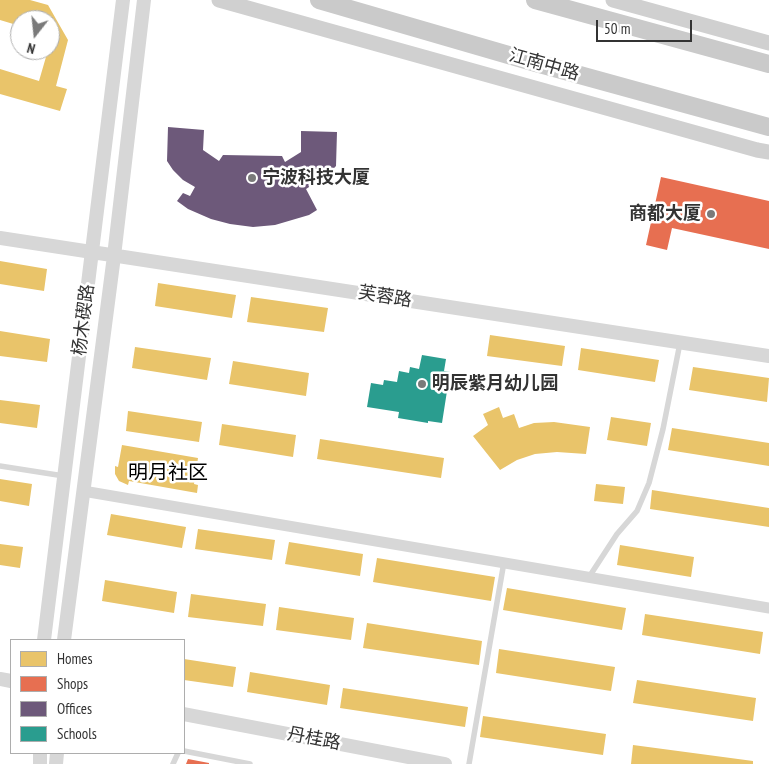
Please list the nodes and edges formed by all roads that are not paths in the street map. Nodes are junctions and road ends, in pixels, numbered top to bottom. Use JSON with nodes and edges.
{"nodes":[{"id":1,"x":123,"y":0,"type":"edge"},
{"id":2,"x":144,"y":0,"type":"edge"},
{"id":3,"x":219,"y":0,"type":"edge"},
{"id":4,"x":319,"y":0,"type":"edge"},
{"id":5,"x":535,"y":0,"type":"edge"},
{"id":6,"x":613,"y":0,"type":"edge"},
{"id":7,"x":648,"y":5,"type":"edge"},
{"id":8,"x":769,"y":43,"type":"edge"},
{"id":9,"x":769,"y":64,"type":"edge"},
{"id":10,"x":769,"y":127,"type":"edge"},
{"id":11,"x":769,"y":152,"type":"edge"},
{"id":12,"x":0,"y":238,"type":"edge"},
{"id":13,"x":93,"y":252,"type":"junction"},
{"id":14,"x":114,"y":256,"type":"junction"},
{"id":15,"x":680,"y":343,"type":"junction"},
{"id":16,"x":769,"y":356,"type":"edge"},
{"id":17,"x":0,"y":466,"type":"edge"},
{"id":18,"x":64,"y":476,"type":"junction"},
{"id":19,"x":83,"y":491,"type":"junction"},
{"id":20,"x":504,"y":562,"type":"junction"},
{"id":21,"x":589,"y":577,"type":"junction"},
{"id":22,"x":769,"y":608,"type":"edge"},
{"id":23,"x":44,"y":639,"type":"edge"},
{"id":24,"x":64,"y":639,"type":"edge"},
{"id":25,"x":185,"y":714,"type":"edge"},
{"id":26,"x":185,"y":751,"type":"edge"},
{"id":27,"x":250,"y":764,"type":"edge"},
{"id":28,"x":445,"y":764,"type":"edge"},
{"id":29,"x":468,"y":764,"type":"edge"}],
"edges":[{"from":1,"to":13,"type":"street","name":"杨木碶路"},
{"from":2,"to":14,"type":"street","name":"杨木碶路"},
{"from":3,"to":11,"type":"main road"},
{"from":4,"to":10,"type":"main road","name":"江南中路"},
{"from":5,"to":9,"type":"main road"},
{"from":6,"to":7,"type":"main road"},
{"from":7,"to":8,"type":"main road"},
{"from":12,"to":13,"type":"street","name":"芙蓉路"},
{"from":13,"to":14,"type":"street","name":"芙蓉路"},
{"from":13,"to":18,"type":"street","name":"杨木碶路"},
{"from":14,"to":15,"type":"street","name":"芙蓉路"},
{"from":14,"to":19,"type":"street","name":"杨木碶路"},
{"from":15,"to":16,"type":"street","name":"芙蓉路"},
{"from":15,"to":21,"type":"lane"},
{"from":17,"to":18,"type":"lane"},
{"from":18,"to":23,"type":"street","name":"杨木碶路"},
{"from":19,"to":20,"type":"street"},
{"from":19,"to":24,"type":"street","name":"杨木碶路"},
{"from":20,"to":21,"type":"street"},
{"from":20,"to":29,"type":"lane"},
{"from":21,"to":22,"type":"street"},
{"from":25,"to":28,"type":"street","name":"丹桂路"},
{"from":26,"to":27,"type":"lane"}]}
